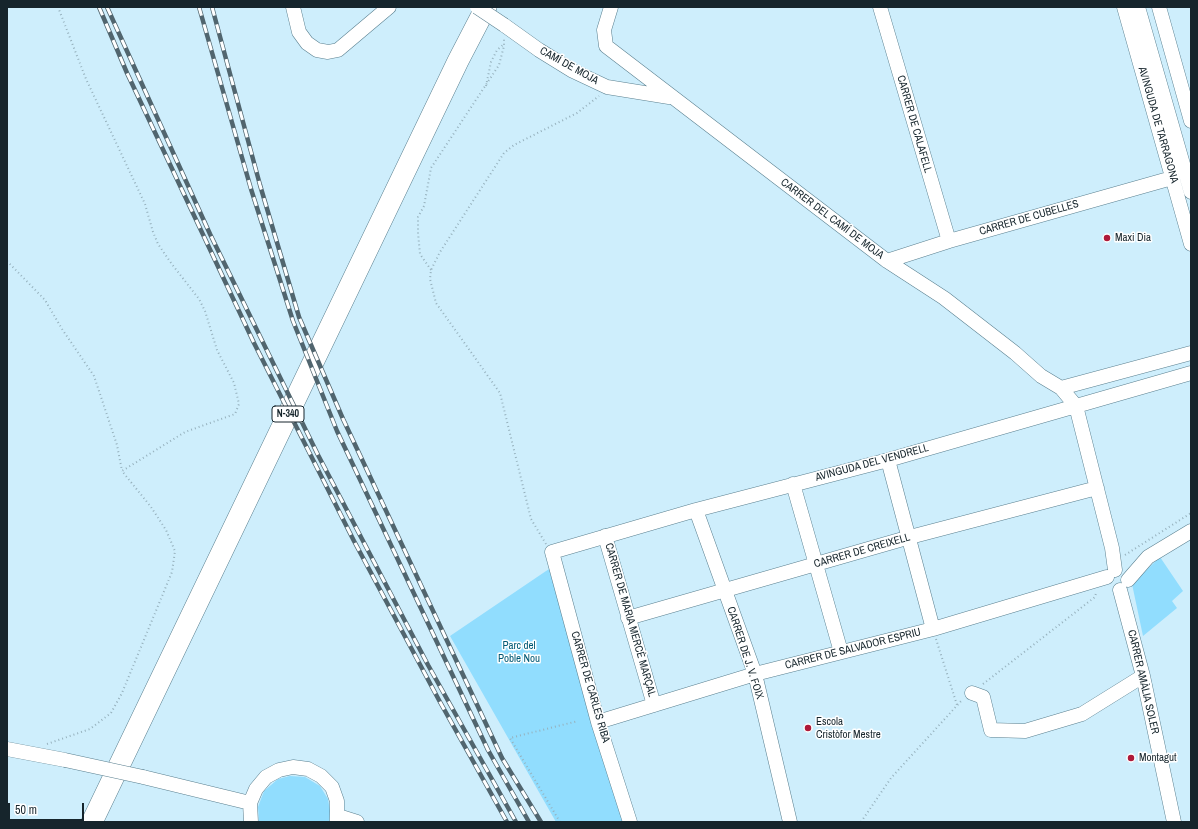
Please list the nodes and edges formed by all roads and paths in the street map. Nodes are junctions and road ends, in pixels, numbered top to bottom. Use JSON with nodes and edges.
{"nodes":[{"id":1,"x":58,"y":7,"type":"edge"},
{"id":2,"x":293,"y":7,"type":"edge"},
{"id":3,"x":389,"y":7,"type":"edge"},
{"id":4,"x":477,"y":7,"type":"edge"},
{"id":5,"x":486,"y":7,"type":"edge"},
{"id":6,"x":611,"y":7,"type":"edge"},
{"id":7,"x":880,"y":7,"type":"edge"},
{"id":8,"x":1124,"y":7,"type":"edge"},
{"id":9,"x":1138,"y":7,"type":"edge"},
{"id":10,"x":1159,"y":7,"type":"edge"},
{"id":11,"x":504,"y":25,"type":"junction"},
{"id":12,"x":504,"y":44,"type":"junction"},
{"id":13,"x":607,"y":87,"type":"junction"},
{"id":14,"x":485,"y":88,"type":"junction"},
{"id":15,"x":1187,"y":88,"type":"edge"},
{"id":16,"x":672,"y":98,"type":"junction"},
{"id":17,"x":1191,"y":121,"type":"edge"},
{"id":18,"x":1172,"y":178,"type":"junction"},
{"id":19,"x":1191,"y":192,"type":"edge"},
{"id":20,"x":949,"y":241,"type":"junction"},
{"id":21,"x":1191,"y":244,"type":"edge"},
{"id":22,"x":7,"y":261,"type":"edge"},
{"id":23,"x":887,"y":261,"type":"junction"},
{"id":24,"x":431,"y":270,"type":"junction"},
{"id":25,"x":1191,"y":353,"type":"edge"},
{"id":26,"x":1191,"y":373,"type":"edge"},
{"id":27,"x":1061,"y":388,"type":"junction"},
{"id":28,"x":1076,"y":406,"type":"junction"},
{"id":29,"x":888,"y":460,"type":"junction"},
{"id":30,"x":122,"y":471,"type":"junction"},
{"id":31,"x":794,"y":484,"type":"junction"},
{"id":32,"x":1097,"y":488,"type":"junction"},
{"id":33,"x":696,"y":510,"type":"junction"},
{"id":34,"x":1191,"y":513,"type":"edge"},
{"id":35,"x":1191,"y":531,"type":"edge"},
{"id":36,"x":605,"y":536,"type":"junction"},
{"id":37,"x":910,"y":536,"type":"junction"},
{"id":38,"x":552,"y":552,"type":"junction"},
{"id":39,"x":816,"y":564,"type":"junction"},
{"id":40,"x":1108,"y":572,"type":"junction"},
{"id":41,"x":1124,"y":585,"type":"junction"},
{"id":42,"x":725,"y":590,"type":"junction"},
{"id":43,"x":1095,"y":597,"type":"dead end"},
{"id":44,"x":628,"y":618,"type":"junction"},
{"id":45,"x":933,"y":629,"type":"junction"},
{"id":46,"x":841,"y":652,"type":"junction"},
{"id":47,"x":755,"y":674,"type":"junction"},
{"id":48,"x":1143,"y":676,"type":"junction"},
{"id":49,"x":972,"y":693,"type":"dead end"},
{"id":50,"x":654,"y":705,"type":"junction"},
{"id":51,"x":957,"y":705,"type":"dead end"},
{"id":52,"x":578,"y":721,"type":"dead end"},
{"id":53,"x":598,"y":722,"type":"junction"},
{"id":54,"x":7,"y":749,"type":"edge"},
{"id":55,"x":30,"y":753,"type":"junction"},
{"id":56,"x":250,"y":803,"type":"junction"},
{"id":57,"x":338,"y":819,"type":"edge"},
{"id":58,"x":92,"y":822,"type":"edge"},
{"id":59,"x":251,"y":822,"type":"edge"},
{"id":60,"x":357,"y":822,"type":"edge"},
{"id":61,"x":560,"y":822,"type":"edge"},
{"id":62,"x":630,"y":822,"type":"edge"},
{"id":63,"x":790,"y":822,"type":"edge"},
{"id":64,"x":1174,"y":822,"type":"edge"}],
"edges":[{"from":1,"to":30,"type":"path"},
{"from":2,"to":3,"type":"street"},
{"from":4,"to":11,"type":"street","name":"CAMÍ DE MOJA","bridge":true},
{"from":5,"to":58,"type":"highway","number":"N-340"},
{"from":6,"to":16,"type":"street","name":"CARRER DEL CAMÍ DE MOJA"},
{"from":7,"to":20,"type":"street","name":"CARRER DE CALAFELL"},
{"from":8,"to":18,"type":"street","name":"AVINGUDA DE TARRAGONA"},
{"from":9,"to":19,"type":"street","name":"AVINGUDA DE TARRAGONA"},
{"from":10,"to":15,"type":"street"},
{"from":11,"to":12,"type":"path"},
{"from":11,"to":13,"type":"street","name":"CAMÍ DE MOJA"},
{"from":12,"to":14,"type":"path"},
{"from":12,"to":14,"type":"path"},
{"from":13,"to":16,"type":"street","name":"CAMÍ DE MOJA"},
{"from":13,"to":24,"type":"path"},
{"from":14,"to":24,"type":"path"},
{"from":15,"to":17,"type":"street"},
{"from":16,"to":23,"type":"street","name":"CARRER DEL CAMÍ DE MOJA"},
{"from":18,"to":20,"type":"street","name":"CARRER DE CUBELLES"},
{"from":18,"to":21,"type":"street","name":"AVINGUDA DE TARRAGONA"},
{"from":20,"to":23,"type":"street","name":"CARRER DE CUBELLES"},
{"from":22,"to":30,"type":"path"},
{"from":23,"to":27,"type":"street","name":"CARRER DEL CAMÍ DE MOJA"},
{"from":24,"to":38,"type":"path"},
{"from":25,"to":27,"type":"street"},
{"from":26,"to":28,"type":"street","name":"AVINGUDA DEL VENDRELL"},
{"from":27,"to":28,"type":"street"},
{"from":28,"to":29,"type":"street","name":"AVINGUDA DEL VENDRELL"},
{"from":28,"to":32,"type":"street"},
{"from":29,"to":31,"type":"street","name":"AVINGUDA DEL VENDRELL"},
{"from":29,"to":37,"type":"street"},
{"from":30,"to":55,"type":"path"},
{"from":31,"to":33,"type":"street","name":"AVINGUDA DEL VENDRELL"},
{"from":31,"to":39,"type":"street"},
{"from":32,"to":37,"type":"street","name":"CARRER DE CREIXELL"},
{"from":32,"to":40,"type":"street"},
{"from":33,"to":36,"type":"street","name":"AVINGUDA DEL VENDRELL"},
{"from":33,"to":42,"type":"street","name":"CARRER DE J. V. FOIX"},
{"from":34,"to":40,"type":"path"},
{"from":35,"to":41,"type":"street"},
{"from":36,"to":38,"type":"street","name":"AVINGUDA DEL VENDRELL"},
{"from":36,"to":44,"type":"street","name":"CARRER DE MARIA MERCÈ MARÇAL"},
{"from":37,"to":39,"type":"street","name":"CARRER DE CREIXELL"},
{"from":37,"to":45,"type":"street"},
{"from":38,"to":53,"type":"street","name":"CARRER DE CARLES RIBA"},
{"from":39,"to":42,"type":"street","name":"CARRER DE CREIXELL"},
{"from":39,"to":46,"type":"street"},
{"from":40,"to":41,"type":"street"},
{"from":40,"to":43,"type":"path"},
{"from":40,"to":45,"type":"street","name":"CARRER DE SALVADOR ESPRIU"},
{"from":41,"to":48,"type":"street","name":"CARRER AMÀLIA SOLER"},
{"from":42,"to":44,"type":"street","name":"CARRER DE CREIXELL"},
{"from":42,"to":47,"type":"street","name":"CARRER DE J. V. FOIX"},
{"from":44,"to":50,"type":"street","name":"CARRER DE MARIA MERCÈ MARÇAL"},
{"from":45,"to":46,"type":"street","name":"CARRER DE SALVADOR ESPRIU"},
{"from":45,"to":51,"type":"path"},
{"from":46,"to":47,"type":"street","name":"CARRER DE SALVADOR ESPRIU"},
{"from":47,"to":50,"type":"street","name":"CARRER DE SALVADOR ESPRIU"},
{"from":47,"to":63,"type":"street","name":"CARRER DE J. V. FOIX"},
{"from":48,"to":49,"type":"street"},
{"from":48,"to":64,"type":"street","name":"CARRER AMÀLIA SOLER"},
{"from":50,"to":53,"type":"street","name":"CARRER DE SALVADOR ESPRIU"},
{"from":52,"to":61,"type":"path"},
{"from":53,"to":62,"type":"street","name":"CARRER DE CARLES RIBA"},
{"from":54,"to":55,"type":"street"},
{"from":55,"to":56,"type":"street","bridge":true},
{"from":56,"to":57,"type":"street"},
{"from":56,"to":59,"type":"street"},
{"from":57,"to":60,"type":"street"}]}
